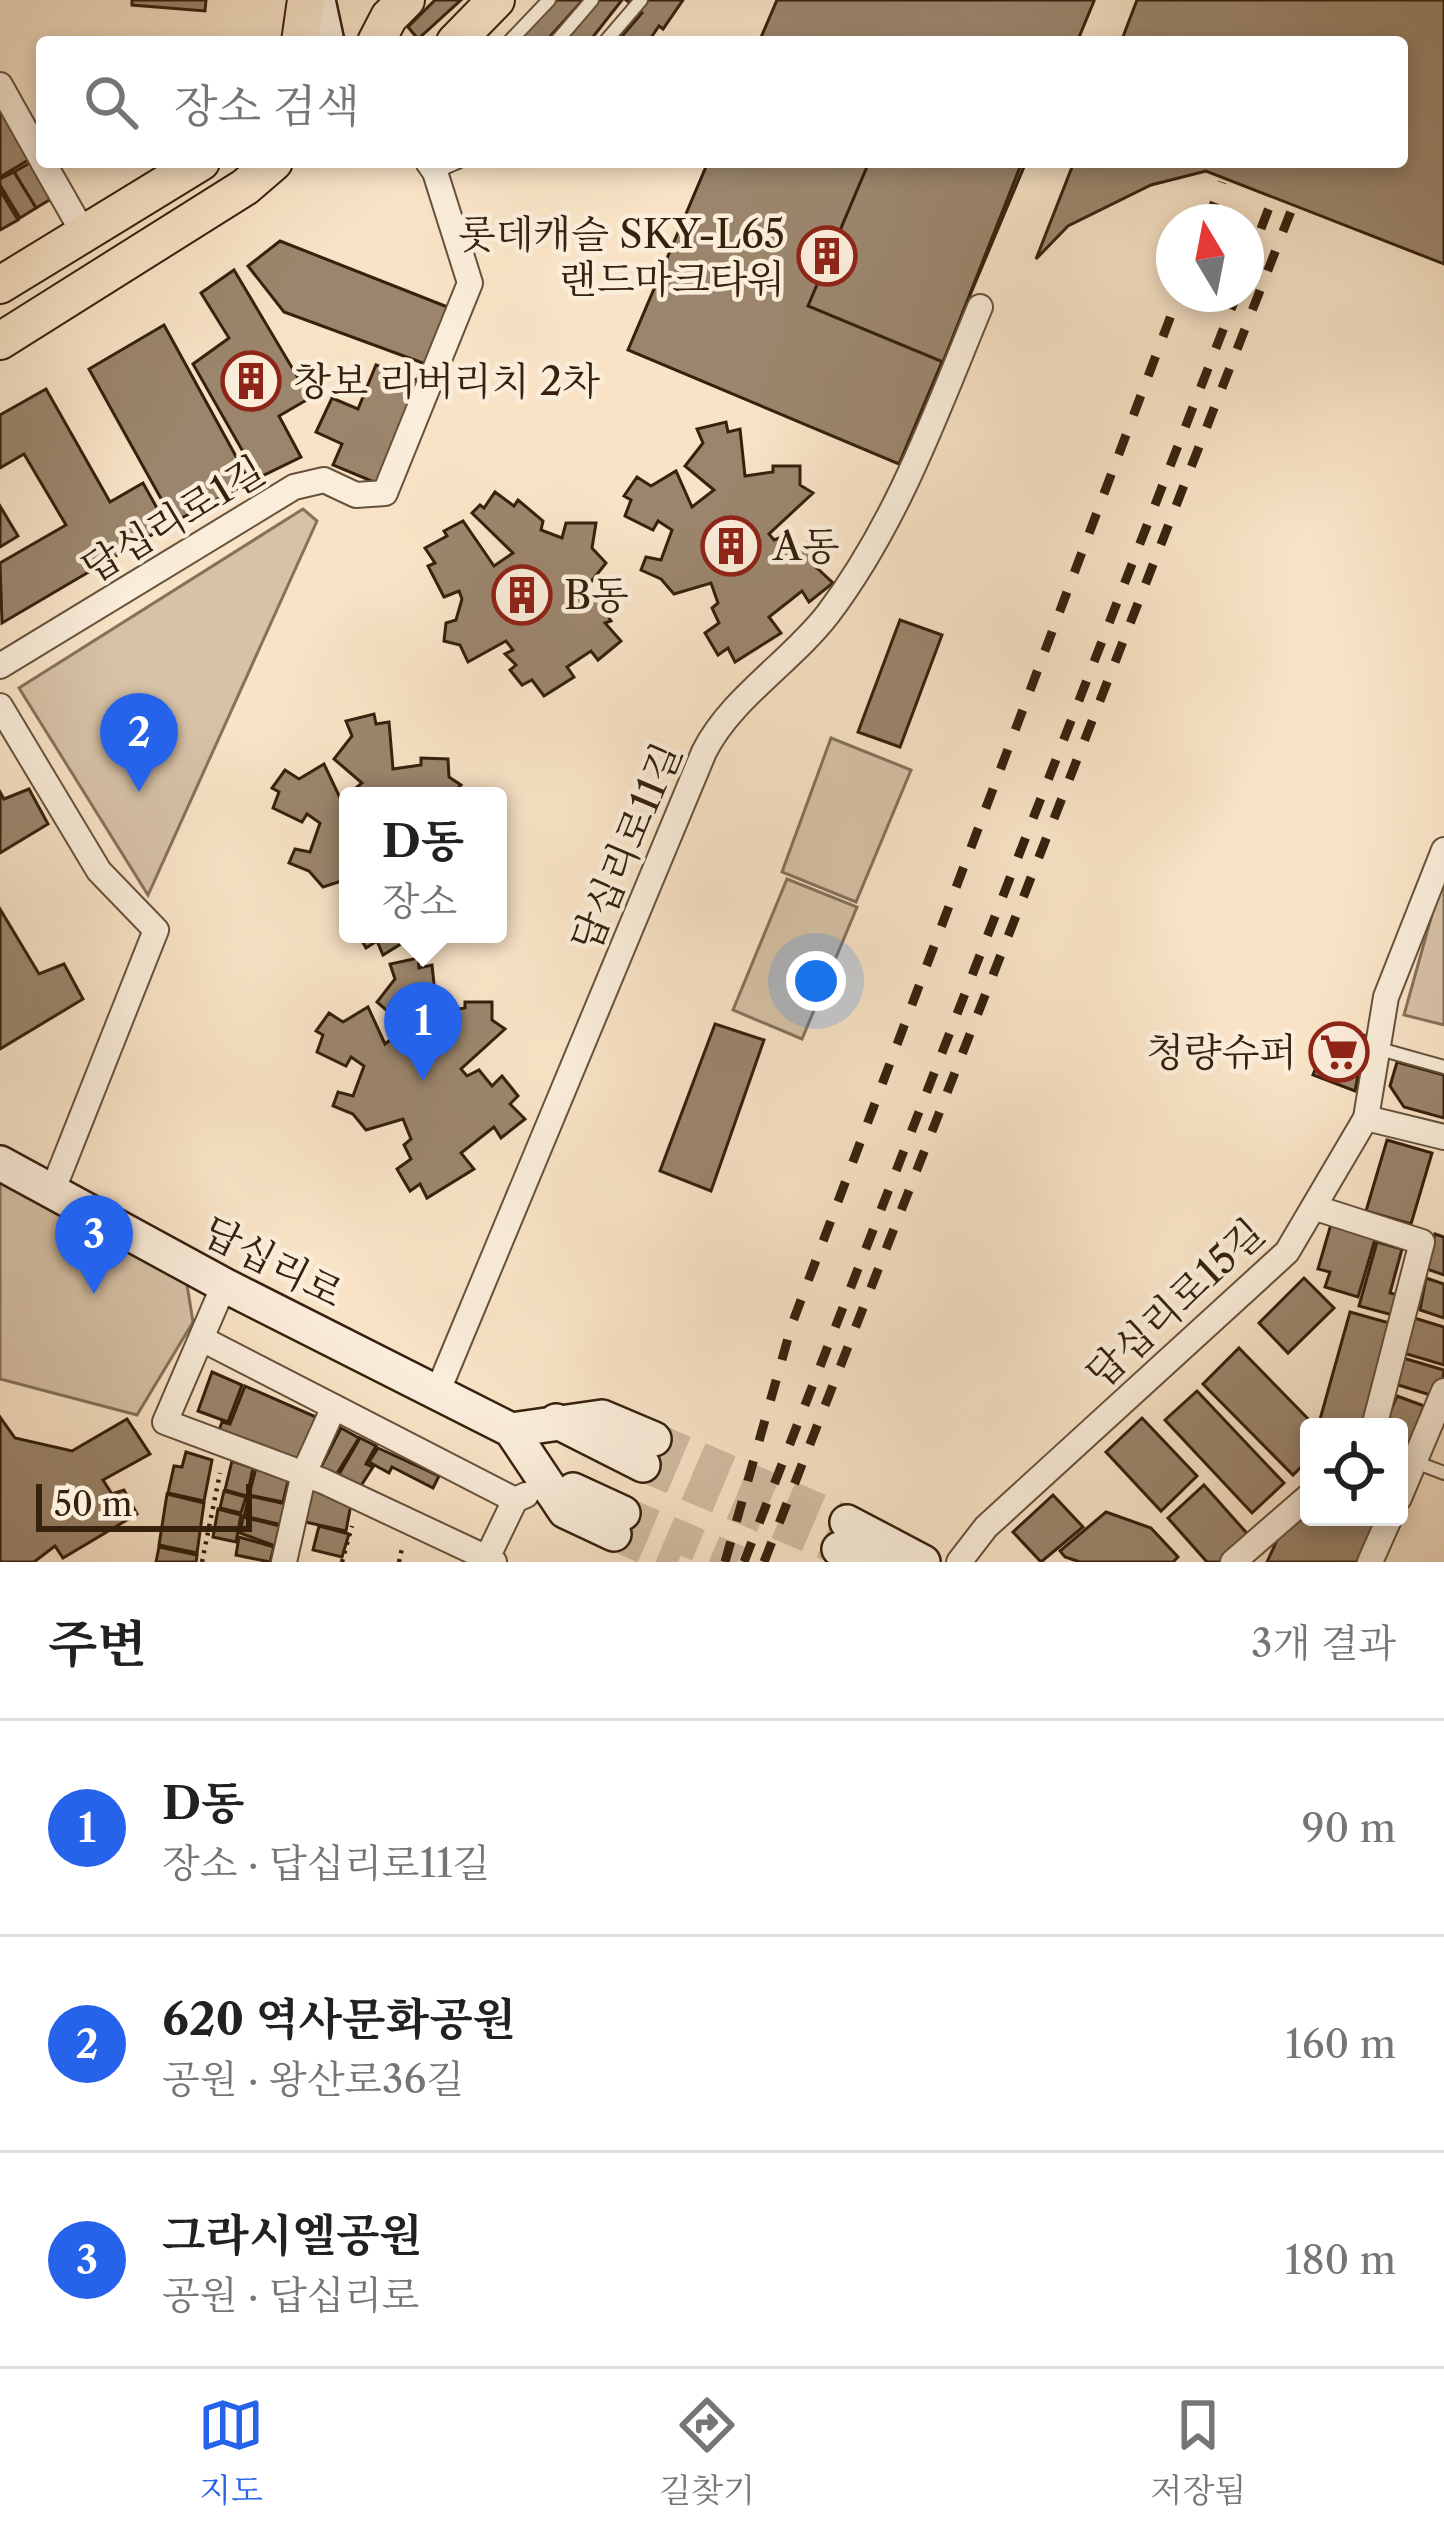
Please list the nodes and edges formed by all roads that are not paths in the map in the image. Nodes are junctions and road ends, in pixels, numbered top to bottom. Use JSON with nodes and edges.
{"nodes":[{"id":1,"x":307,"y":0,"type":"edge"},
{"id":2,"x":318,"y":0,"type":"edge"},
{"id":3,"x":406,"y":0,"type":"edge"},
{"id":4,"x":496,"y":0,"type":"edge"},
{"id":5,"x":549,"y":0,"type":"edge"},
{"id":6,"x":592,"y":0,"type":"edge"},
{"id":7,"x":640,"y":0,"type":"edge"},
{"id":8,"x":300,"y":36,"type":"edge"},
{"id":9,"x":326,"y":36,"type":"edge"},
{"id":10,"x":379,"y":36,"type":"edge"},
{"id":11,"x":460,"y":36,"type":"edge"},
{"id":12,"x":515,"y":36,"type":"edge"},
{"id":13,"x":561,"y":36,"type":"edge"},
{"id":14,"x":610,"y":36,"type":"edge"},
{"id":15,"x":0,"y":85,"type":"edge"},
{"id":16,"x":36,"y":149,"type":"edge"},
{"id":17,"x":47,"y":168,"type":"edge"},
{"id":18,"x":190,"y":168,"type":"edge"},
{"id":19,"x":267,"y":168,"type":"edge"},
{"id":20,"x":441,"y":168,"type":"edge"},
{"id":21,"x":84,"y":234,"type":"junction"},
{"id":22,"x":0,"y":285,"type":"edge"},
{"id":23,"x":980,"y":307,"type":"dead end"},
{"id":24,"x":0,"y":341,"type":"edge"},
{"id":25,"x":0,"y":666,"type":"edge"},
{"id":26,"x":0,"y":706,"type":"edge"},
{"id":27,"x":1442,"y":860,"type":"edge"},
{"id":28,"x":1376,"y":1048,"type":"junction"},
{"id":29,"x":1444,"y":1066,"type":"edge"},
{"id":30,"x":1366,"y":1118,"type":"junction"},
{"id":31,"x":1444,"y":1137,"type":"edge"},
{"id":32,"x":0,"y":1163,"type":"edge"},
{"id":33,"x":52,"y":1192,"type":"junction"},
{"id":34,"x":1316,"y":1208,"type":"junction"},
{"id":35,"x":224,"y":1285,"type":"junction"},
{"id":36,"x":202,"y":1339,"type":"junction"},
{"id":37,"x":1444,"y":1391,"type":"edge"},
{"id":38,"x":437,"y":1394,"type":"junction"},
{"id":39,"x":334,"y":1407,"type":"junction"},
{"id":40,"x":1376,"y":1418,"type":"edge"},
{"id":41,"x":511,"y":1430,"type":"junction"},
{"id":42,"x":648,"y":1452,"type":"tunnel mouth"},
{"id":43,"x":1415,"y":1462,"type":"junction"},
{"id":44,"x":304,"y":1473,"type":"junction"},
{"id":45,"x":1444,"y":1473,"type":"edge"},
{"id":46,"x":544,"y":1476,"type":"junction"},
{"id":47,"x":1408,"y":1478,"type":"edge"},
{"id":48,"x":515,"y":1500,"type":"junction"},
{"id":49,"x":1300,"y":1504,"type":"edge"},
{"id":50,"x":619,"y":1524,"type":"tunnel mouth"},
{"id":51,"x":1386,"y":1526,"type":"edge"},
{"id":52,"x":490,"y":1560,"type":"edge"},
{"id":53,"x":284,"y":1562,"type":"edge"},
{"id":54,"x":892,"y":1562,"type":"edge"},
{"id":55,"x":923,"y":1562,"type":"edge"},
{"id":56,"x":959,"y":1562,"type":"edge"},
{"id":57,"x":1233,"y":1562,"type":"edge"},
{"id":58,"x":1370,"y":1562,"type":"edge"}],
"edges":[{"from":1,"to":8,"type":"main road"},
{"from":2,"to":9,"type":"main road"},
{"from":3,"to":10,"type":"main road"},
{"from":4,"to":11,"type":"main road"},
{"from":5,"to":12,"type":"lane"},
{"from":6,"to":13,"type":"lane"},
{"from":7,"to":14,"type":"lane"},
{"from":15,"to":16,"type":"street"},
{"from":17,"to":21,"type":"street"},
{"from":18,"to":21,"type":"main road"},
{"from":19,"to":24,"type":"main road"},
{"from":20,"to":25,"type":"street","name":"답십리로1길"},
{"from":21,"to":22,"type":"main road"},
{"from":23,"to":38,"type":"street","name":"답십리로11길"},
{"from":26,"to":33,"type":"street"},
{"from":27,"to":28,"type":"street","name":"답십리로15길"},
{"from":28,"to":29,"type":"lane"},
{"from":28,"to":30,"type":"street","name":"답십리로15길"},
{"from":30,"to":31,"type":"street"},
{"from":30,"to":34,"type":"street","name":"답십리로15길"},
{"from":32,"to":33,"type":"main road","name":"답십리로"},
{"from":33,"to":35,"type":"main road","name":"답십리로"},
{"from":34,"to":40,"type":"street"},
{"from":34,"to":56,"type":"street","name":"답십리로15길"},
{"from":35,"to":36,"type":"street"},
{"from":35,"to":38,"type":"main road","name":"답십리로"},
{"from":36,"to":39,"type":"street"},
{"from":36,"to":44,"type":"street"},
{"from":37,"to":43,"type":"street"},
{"from":38,"to":41,"type":"main road","name":"답십리로"},
{"from":39,"to":44,"type":"street"},
{"from":39,"to":48,"type":"street"},
{"from":41,"to":42,"type":"main road"},
{"from":41,"to":46,"type":"main road","name":"답십리로"},
{"from":43,"to":45,"type":"lane"},
{"from":43,"to":47,"type":"street"},
{"from":44,"to":52,"type":"street"},
{"from":44,"to":53,"type":"street"},
{"from":46,"to":48,"type":"street"},
{"from":46,"to":50,"type":"main road","name":"답십리로"},
{"from":48,"to":52,"type":"street"},
{"from":49,"to":57,"type":"street"},
{"from":51,"to":58,"type":"street"},
{"from":54,"to":55,"type":"main road"}]}
